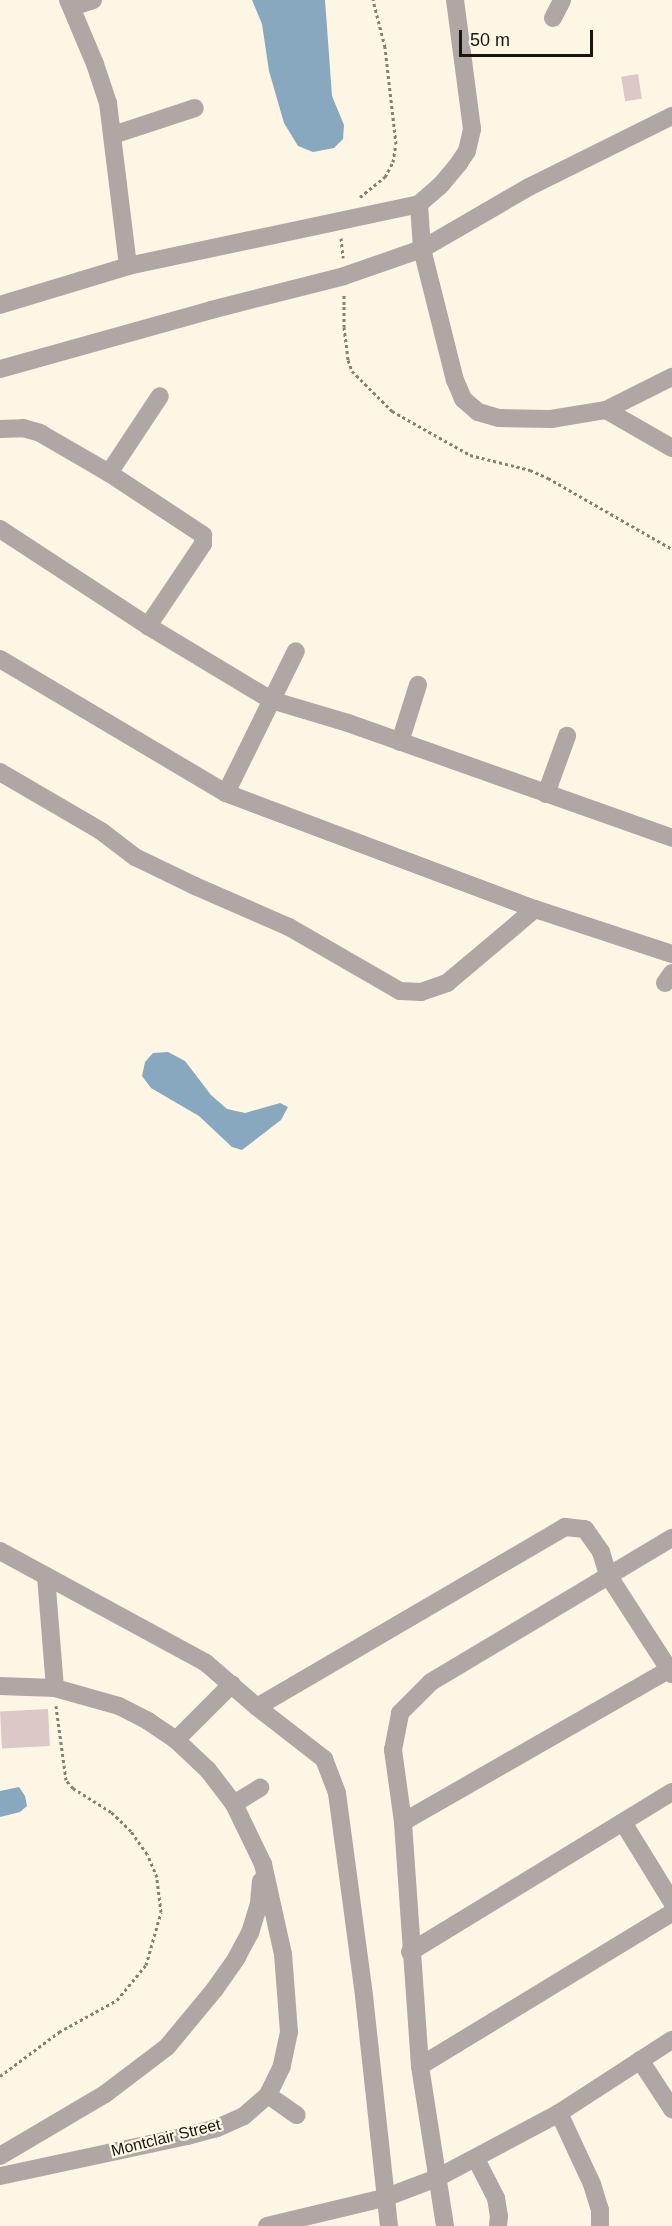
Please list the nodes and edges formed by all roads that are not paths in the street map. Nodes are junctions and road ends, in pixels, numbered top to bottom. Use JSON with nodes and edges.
{"nodes":[{"id":1,"x":93,"y":0,"type":"edge"},
{"id":2,"x":455,"y":0,"type":"edge"},
{"id":3,"x":561,"y":0,"type":"edge"},
{"id":4,"x":70,"y":4,"type":"edge"},
{"id":5,"x":553,"y":18,"type":"dead end"},
{"id":6,"x":195,"y":108,"type":"dead end"},
{"id":7,"x":672,"y":116,"type":"edge"},
{"id":8,"x":113,"y":135,"type":"junction"},
{"id":9,"x":419,"y":204,"type":"junction"},
{"id":10,"x":422,"y":249,"type":"junction"},
{"id":11,"x":128,"y":266,"type":"junction"},
{"id":12,"x":0,"y":305,"type":"edge"},
{"id":13,"x":0,"y":369,"type":"edge"},
{"id":14,"x":672,"y":377,"type":"edge"},
{"id":15,"x":160,"y":396,"type":"dead end"},
{"id":16,"x":606,"y":410,"type":"junction"},
{"id":17,"x":0,"y":429,"type":"edge"},
{"id":18,"x":672,"y":448,"type":"edge"},
{"id":19,"x":109,"y":473,"type":"junction"},
{"id":20,"x":0,"y":529,"type":"edge"},
{"id":21,"x":148,"y":626,"type":"junction"},
{"id":22,"x":296,"y":651,"type":"dead end"},
{"id":23,"x":0,"y":659,"type":"edge"},
{"id":24,"x":418,"y":685,"type":"dead end"},
{"id":25,"x":271,"y":700,"type":"junction"},
{"id":26,"x":567,"y":735,"type":"dead end"},
{"id":27,"x":400,"y":742,"type":"junction"},
{"id":28,"x":0,"y":772,"type":"edge"},
{"id":29,"x":226,"y":794,"type":"junction"},
{"id":30,"x":546,"y":794,"type":"junction"},
{"id":31,"x":672,"y":838,"type":"edge"},
{"id":32,"x":535,"y":909,"type":"junction"},
{"id":33,"x":672,"y":954,"type":"edge"},
{"id":34,"x":672,"y":1538,"type":"edge"},
{"id":35,"x":0,"y":1551,"type":"edge"},
{"id":36,"x":608,"y":1575,"type":"junction"},
{"id":37,"x":46,"y":1576,"type":"junction"},
{"id":38,"x":671,"y":1671,"type":"edge"},
{"id":39,"x":232,"y":1684,"type":"junction"},
{"id":40,"x":0,"y":1686,"type":"edge"},
{"id":41,"x":54,"y":1688,"type":"junction"},
{"id":42,"x":257,"y":1707,"type":"junction"},
{"id":43,"x":176,"y":1740,"type":"junction"},
{"id":44,"x":260,"y":1788,"type":"dead end"},
{"id":45,"x":672,"y":1792,"type":"edge"},
{"id":46,"x":234,"y":1804,"type":"junction"},
{"id":47,"x":403,"y":1822,"type":"junction"},
{"id":48,"x":624,"y":1824,"type":"junction"},
{"id":49,"x":263,"y":1864,"type":"junction"},
{"id":50,"x":672,"y":1902,"type":"edge"},
{"id":51,"x":672,"y":1913,"type":"edge"},
{"id":52,"x":410,"y":1952,"type":"junction"},
{"id":53,"x":672,"y":2040,"type":"edge"},
{"id":54,"x":640,"y":2060,"type":"junction"},
{"id":55,"x":420,"y":2067,"type":"junction"},
{"id":56,"x":268,"y":2095,"type":"junction"},
{"id":57,"x":672,"y":2109,"type":"edge"},
{"id":58,"x":559,"y":2113,"type":"junction"},
{"id":59,"x":297,"y":2115,"type":"dead end"},
{"id":60,"x":0,"y":2157,"type":"edge"},
{"id":61,"x":476,"y":2159,"type":"junction"},
{"id":62,"x":0,"y":2176,"type":"edge"},
{"id":63,"x":437,"y":2178,"type":"junction"},
{"id":64,"x":384,"y":2198,"type":"junction"},
{"id":65,"x":315,"y":2221,"type":"edge"},
{"id":66,"x":267,"y":2226,"type":"edge"},
{"id":67,"x":389,"y":2226,"type":"edge"},
{"id":68,"x":445,"y":2226,"type":"edge"},
{"id":69,"x":498,"y":2226,"type":"edge"},
{"id":70,"x":600,"y":2226,"type":"edge"}],
"edges":[{"from":1,"to":4,"type":"street"},
{"from":2,"to":9,"type":"street"},
{"from":3,"to":5,"type":"street"},
{"from":4,"to":8,"type":"street"},
{"from":6,"to":8,"type":"street"},
{"from":7,"to":10,"type":"street"},
{"from":8,"to":11,"type":"street"},
{"from":9,"to":10,"type":"street"},
{"from":9,"to":11,"type":"street"},
{"from":10,"to":13,"type":"street"},
{"from":10,"to":16,"type":"street"},
{"from":11,"to":12,"type":"street"},
{"from":14,"to":16,"type":"street"},
{"from":15,"to":19,"type":"street"},
{"from":16,"to":18,"type":"street"},
{"from":17,"to":19,"type":"street"},
{"from":19,"to":21,"type":"street"},
{"from":20,"to":21,"type":"street"},
{"from":21,"to":25,"type":"street"},
{"from":22,"to":25,"type":"street"},
{"from":23,"to":29,"type":"street"},
{"from":24,"to":27,"type":"street"},
{"from":25,"to":27,"type":"street"},
{"from":25,"to":29,"type":"street"},
{"from":26,"to":30,"type":"street"},
{"from":27,"to":30,"type":"street"},
{"from":28,"to":32,"type":"street"},
{"from":29,"to":32,"type":"street"},
{"from":30,"to":31,"type":"street"},
{"from":32,"to":33,"type":"street"},
{"from":34,"to":36,"type":"street"},
{"from":35,"to":37,"type":"street"},
{"from":36,"to":38,"type":"street"},
{"from":36,"to":42,"type":"street"},
{"from":36,"to":47,"type":"street"},
{"from":37,"to":39,"type":"street"},
{"from":37,"to":41,"type":"street"},
{"from":38,"to":47,"type":"street"},
{"from":39,"to":42,"type":"street"},
{"from":39,"to":43,"type":"street"},
{"from":40,"to":41,"type":"street","name":"Montclair Street"},
{"from":41,"to":43,"type":"street","name":"Montclair Street"},
{"from":42,"to":64,"type":"street"},
{"from":43,"to":46,"type":"street","name":"Montclair Street"},
{"from":44,"to":46,"type":"street"},
{"from":45,"to":48,"type":"street"},
{"from":46,"to":49,"type":"street","name":"Montclair Street"},
{"from":47,"to":52,"type":"street"},
{"from":48,"to":50,"type":"street"},
{"from":48,"to":52,"type":"street"},
{"from":49,"to":56,"type":"street","name":"Montclair Street"},
{"from":49,"to":60,"type":"street"},
{"from":51,"to":55,"type":"street"},
{"from":52,"to":55,"type":"street"},
{"from":53,"to":54,"type":"street"},
{"from":54,"to":57,"type":"street"},
{"from":54,"to":58,"type":"street"},
{"from":55,"to":63,"type":"street"},
{"from":56,"to":59,"type":"street"},
{"from":56,"to":62,"type":"street","name":"Montclair Street"},
{"from":58,"to":61,"type":"street"},
{"from":58,"to":70,"type":"street"},
{"from":61,"to":63,"type":"street"},
{"from":61,"to":69,"type":"street"},
{"from":63,"to":64,"type":"street"},
{"from":63,"to":68,"type":"street"},
{"from":64,"to":65,"type":"street"},
{"from":64,"to":67,"type":"street"},
{"from":65,"to":66,"type":"street"}]}
